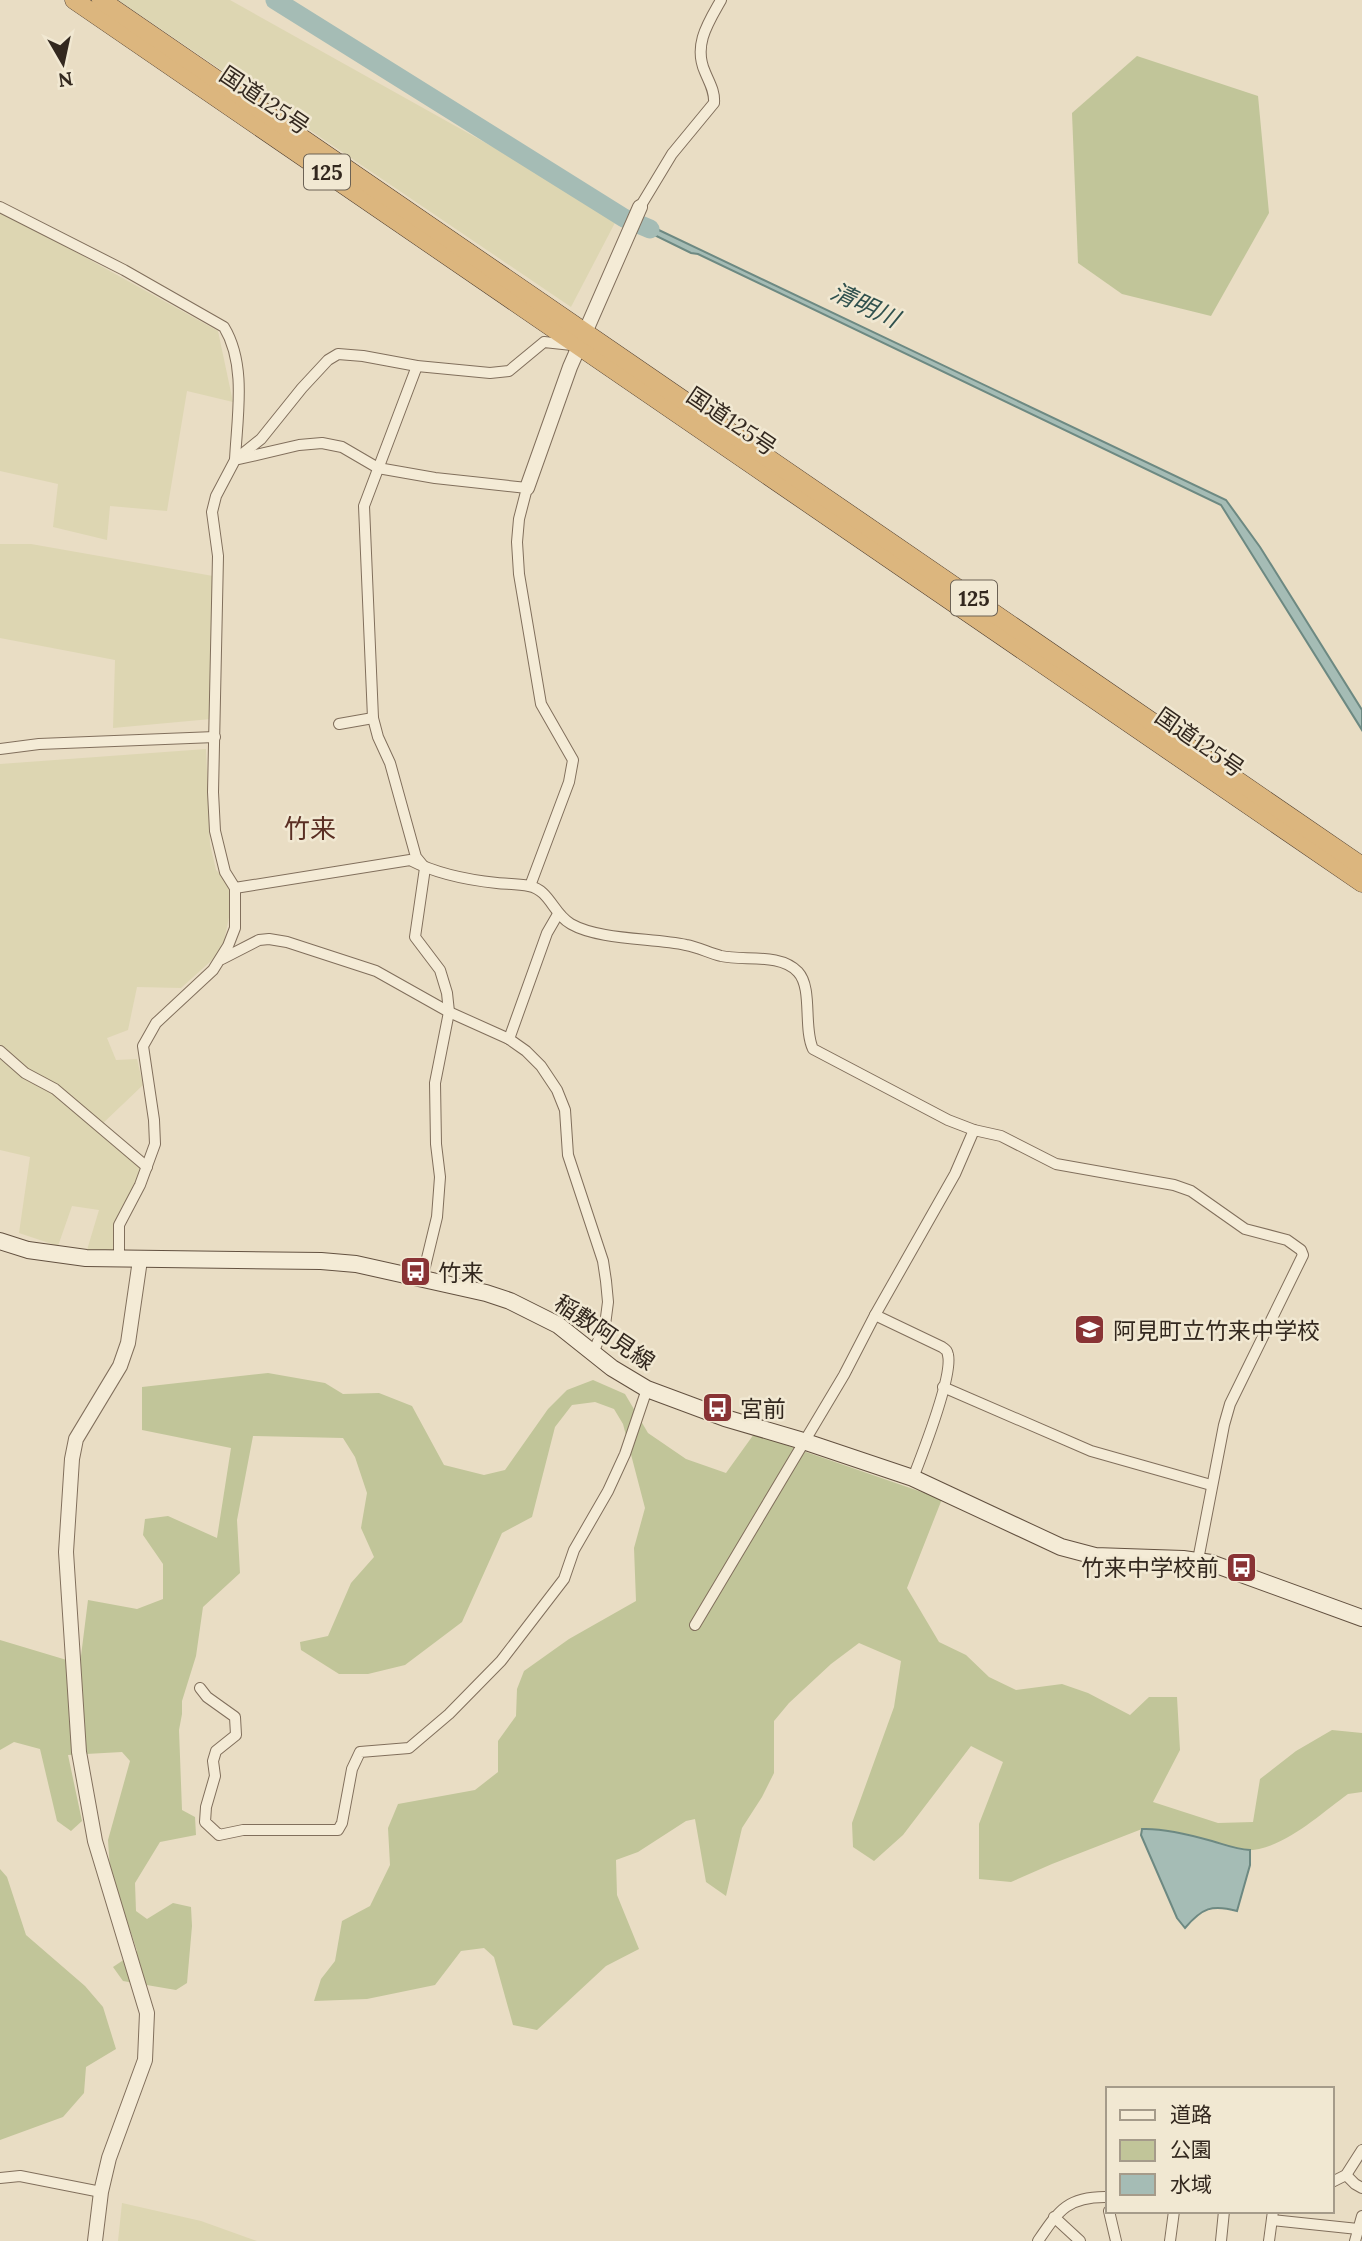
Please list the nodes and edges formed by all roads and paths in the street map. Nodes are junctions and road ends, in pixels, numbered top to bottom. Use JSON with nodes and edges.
{"nodes":[{"id":1,"x":74,"y":0,"type":"edge"},
{"id":2,"x":101,"y":0,"type":"edge"},
{"id":3,"x":721,"y":0,"type":"edge"},
{"id":4,"x":0,"y":207,"type":"edge"},
{"id":5,"x":640,"y":207,"type":"joint"},
{"id":6,"x":582,"y":338,"type":"junction"},
{"id":7,"x":417,"y":366,"type":"junction"},
{"id":8,"x":235,"y":460,"type":"junction"},
{"id":9,"x":378,"y":468,"type":"junction"},
{"id":10,"x":527,"y":488,"type":"junction"},
{"id":11,"x":373,"y":718,"type":"junction"},
{"id":12,"x":339,"y":724,"type":"dead end"},
{"id":13,"x":215,"y":737,"type":"junction"},
{"id":14,"x":0,"y":749,"type":"edge"},
{"id":15,"x":1362,"y":866,"type":"edge"},
{"id":16,"x":425,"y":868,"type":"junction"},
{"id":17,"x":1362,"y":883,"type":"edge"},
{"id":18,"x":530,"y":886,"type":"junction"},
{"id":19,"x":235,"y":888,"type":"junction"},
{"id":20,"x":558,"y":914,"type":"junction"},
{"id":21,"x":222,"y":959,"type":"junction"},
{"id":22,"x":449,"y":1012,"type":"junction"},
{"id":23,"x":509,"y":1039,"type":"junction"},
{"id":24,"x":0,"y":1051,"type":"edge"},
{"id":25,"x":974,"y":1130,"type":"junction"},
{"id":26,"x":147,"y":1167,"type":"junction"},
{"id":27,"x":0,"y":1241,"type":"edge"},
{"id":28,"x":119,"y":1259,"type":"junction"},
{"id":29,"x":140,"y":1260,"type":"junction"},
{"id":30,"x":422,"y":1279,"type":"junction"},
{"id":31,"x":875,"y":1315,"type":"junction"},
{"id":32,"x":593,"y":1353,"type":"junction"},
{"id":33,"x":943,"y":1387,"type":"junction"},
{"id":34,"x":647,"y":1389,"type":"junction"},
{"id":35,"x":803,"y":1441,"type":"junction"},
{"id":36,"x":913,"y":1478,"type":"junction"},
{"id":37,"x":1211,"y":1485,"type":"junction"},
{"id":38,"x":1198,"y":1560,"type":"junction"},
{"id":39,"x":1362,"y":1618,"type":"edge"},
{"id":40,"x":695,"y":1625,"type":"dead end"},
{"id":41,"x":200,"y":1688,"type":"dead end"},
{"id":42,"x":1362,"y":2150,"type":"edge"},
{"id":43,"x":1346,"y":2175,"type":"junction"},
{"id":44,"x":0,"y":2178,"type":"edge"},
{"id":45,"x":1334,"y":2181,"type":"edge"},
{"id":46,"x":1362,"y":2188,"type":"edge"},
{"id":47,"x":101,"y":2192,"type":"junction"},
{"id":48,"x":1106,"y":2203,"type":"edge"},
{"id":49,"x":1109,"y":2213,"type":"edge"},
{"id":50,"x":1174,"y":2213,"type":"edge"},
{"id":51,"x":1224,"y":2213,"type":"edge"},
{"id":52,"x":1273,"y":2216,"type":"edge"},
{"id":53,"x":1362,"y":2216,"type":"edge"},
{"id":54,"x":1054,"y":2217,"type":"junction"},
{"id":55,"x":1358,"y":2229,"type":"junction"},
{"id":56,"x":1113,"y":2239,"type":"edge"},
{"id":57,"x":95,"y":2241,"type":"edge"},
{"id":58,"x":1038,"y":2241,"type":"edge"},
{"id":59,"x":1080,"y":2241,"type":"edge"},
{"id":60,"x":1170,"y":2241,"type":"edge"},
{"id":61,"x":1221,"y":2241,"type":"edge"},
{"id":62,"x":1269,"y":2241,"type":"edge"},
{"id":63,"x":1355,"y":2241,"type":"edge"}],
"edges":[{"from":1,"to":6,"type":"highway","name":"国道125号","number":"125"},
{"from":2,"to":6,"type":"highway","name":"国道125号","number":"125"},
{"from":3,"to":5,"type":"street"},
{"from":4,"to":8,"type":"street"},
{"from":5,"to":6,"type":"street"},
{"from":6,"to":7,"type":"street"},
{"from":6,"to":10,"type":"street"},
{"from":6,"to":15,"type":"highway","name":"国道125号","number":"125"},
{"from":6,"to":17,"type":"highway","name":"国道125号","number":"125"},
{"from":7,"to":8,"type":"street"},
{"from":7,"to":9,"type":"street"},
{"from":8,"to":9,"type":"street"},
{"from":8,"to":13,"type":"street"},
{"from":9,"to":10,"type":"street"},
{"from":9,"to":11,"type":"street"},
{"from":10,"to":18,"type":"street"},
{"from":11,"to":12,"type":"street"},
{"from":11,"to":16,"type":"street"},
{"from":13,"to":14,"type":"street"},
{"from":13,"to":19,"type":"street"},
{"from":16,"to":18,"type":"street"},
{"from":16,"to":19,"type":"street"},
{"from":16,"to":22,"type":"street"},
{"from":18,"to":20,"type":"street"},
{"from":19,"to":21,"type":"street"},
{"from":20,"to":23,"type":"street"},
{"from":20,"to":25,"type":"street"},
{"from":21,"to":22,"type":"street"},
{"from":21,"to":26,"type":"street"},
{"from":22,"to":23,"type":"street"},
{"from":22,"to":30,"type":"street"},
{"from":23,"to":32,"type":"street"},
{"from":24,"to":26,"type":"street"},
{"from":25,"to":31,"type":"street"},
{"from":25,"to":37,"type":"street"},
{"from":26,"to":28,"type":"street"},
{"from":27,"to":28,"type":"main road","name":"稲敷阿見線"},
{"from":28,"to":29,"type":"main road","name":"稲敷阿見線"},
{"from":29,"to":30,"type":"main road","name":"稲敷阿見線"},
{"from":29,"to":47,"type":"street"},
{"from":30,"to":32,"type":"main road","name":"稲敷阿見線"},
{"from":31,"to":33,"type":"street"},
{"from":31,"to":35,"type":"street"},
{"from":32,"to":34,"type":"main road","name":"稲敷阿見線"},
{"from":33,"to":36,"type":"street"},
{"from":33,"to":37,"type":"street"},
{"from":34,"to":35,"type":"main road","name":"稲敷阿見線"},
{"from":34,"to":41,"type":"street"},
{"from":35,"to":36,"type":"main road","name":"稲敷阿見線"},
{"from":35,"to":40,"type":"street"},
{"from":36,"to":38,"type":"main road","name":"稲敷阿見線"},
{"from":37,"to":38,"type":"street"},
{"from":38,"to":39,"type":"main road","name":"稲敷阿見線"},
{"from":42,"to":43,"type":"street"},
{"from":43,"to":45,"type":"street"},
{"from":43,"to":46,"type":"street"},
{"from":44,"to":47,"type":"street"},
{"from":47,"to":57,"type":"street"},
{"from":48,"to":54,"type":"street"},
{"from":49,"to":56,"type":"street"},
{"from":50,"to":60,"type":"street"},
{"from":51,"to":61,"type":"street"},
{"from":52,"to":55,"type":"street"},
{"from":52,"to":62,"type":"street"},
{"from":53,"to":55,"type":"street"},
{"from":54,"to":58,"type":"street"},
{"from":54,"to":59,"type":"street"},
{"from":55,"to":63,"type":"street"}]}
